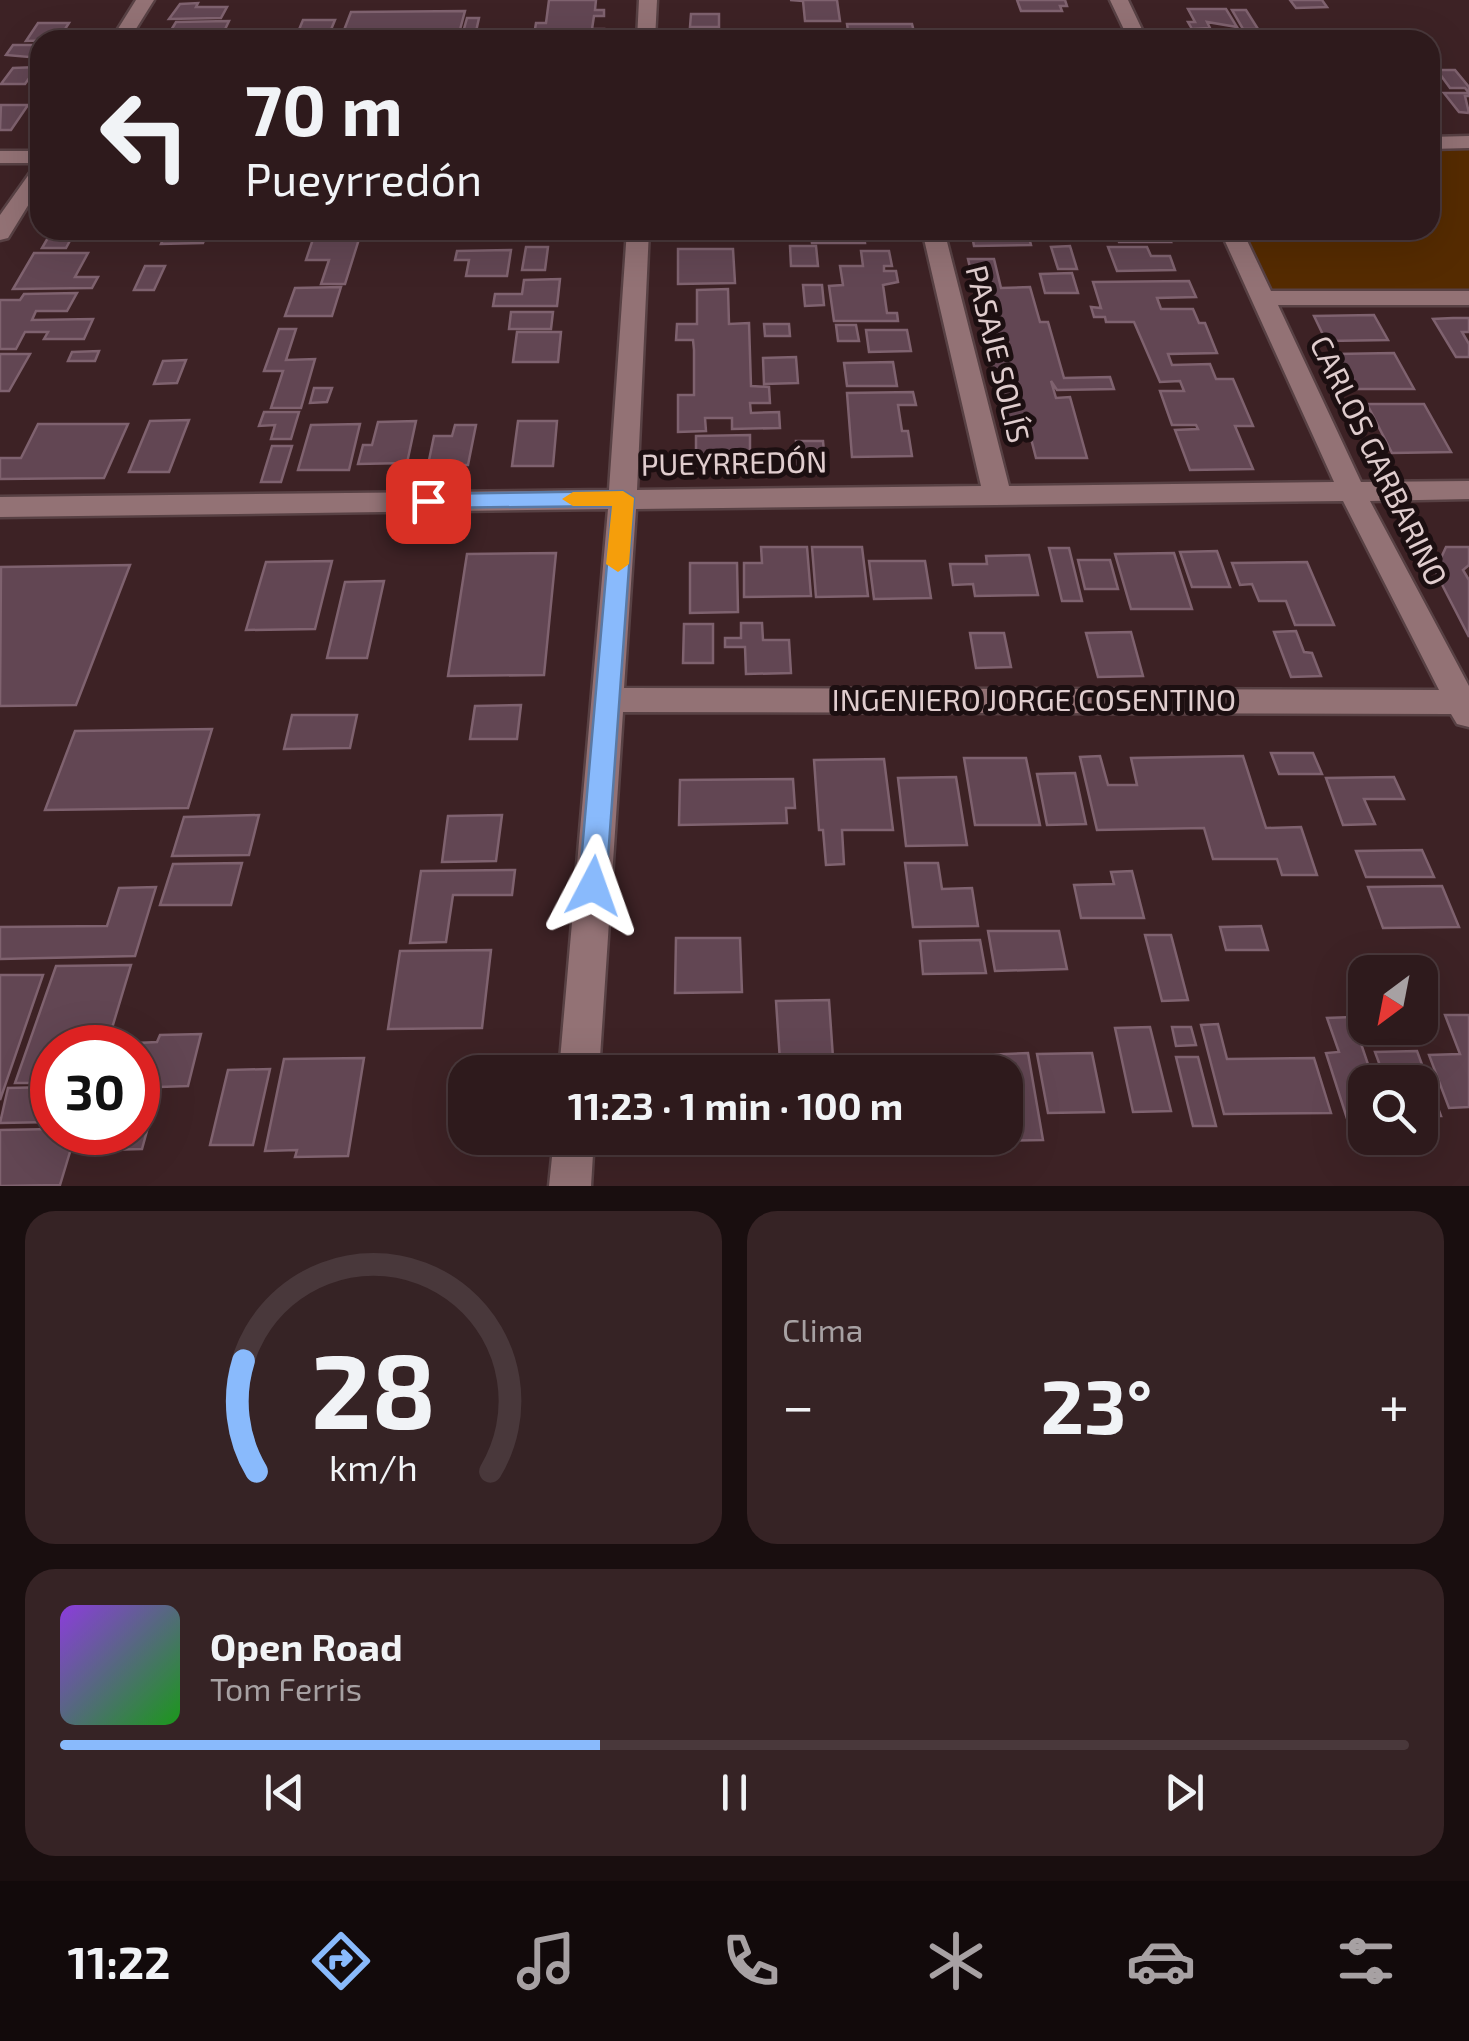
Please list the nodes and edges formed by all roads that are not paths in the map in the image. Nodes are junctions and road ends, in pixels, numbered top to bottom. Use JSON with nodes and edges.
{"nodes":[{"id":1,"x":145,"y":0,"type":"edge"},
{"id":2,"x":648,"y":0,"type":"edge"},
{"id":3,"x":1119,"y":0,"type":"edge"},
{"id":4,"x":126,"y":30,"type":"edge"},
{"id":5,"x":646,"y":30,"type":"edge"},
{"id":6,"x":1133,"y":30,"type":"edge"},
{"id":7,"x":1469,"y":142,"type":"edge"},
{"id":8,"x":1440,"y":143,"type":"edge"},
{"id":9,"x":30,"y":157,"type":"edge"},
{"id":10,"x":0,"y":158,"type":"edge"},
{"id":11,"x":30,"y":185,"type":"edge"},
{"id":12,"x":0,"y":233,"type":"edge"},
{"id":13,"x":637,"y":240,"type":"edge"},
{"id":14,"x":935,"y":240,"type":"edge"},
{"id":15,"x":1236,"y":240,"type":"edge"},
{"id":16,"x":1264,"y":298,"type":"junction"},
{"id":17,"x":1469,"y":298,"type":"edge"},
{"id":18,"x":1469,"y":490,"type":"edge"},
{"id":19,"x":1352,"y":492,"type":"junction"},
{"id":20,"x":998,"y":493,"type":"junction"},
{"id":21,"x":623,"y":498,"type":"junction"},
{"id":22,"x":0,"y":507,"type":"edge"},
{"id":23,"x":606,"y":700,"type":"junction"},
{"id":24,"x":1465,"y":710,"type":"edge"},
{"id":25,"x":580,"y":1055,"type":"edge"},
{"id":26,"x":573,"y":1155,"type":"edge"},
{"id":27,"x":570,"y":1186,"type":"edge"}],
"edges":[{"from":1,"to":4,"type":"street"},
{"from":2,"to":5,"type":"street"},
{"from":3,"to":6,"type":"street"},
{"from":7,"to":8,"type":"street"},
{"from":9,"to":10,"type":"street"},
{"from":11,"to":12,"type":"street"},
{"from":13,"to":21,"type":"street"},
{"from":14,"to":20,"type":"street","name":"PASAJE SOLÍS"},
{"from":15,"to":16,"type":"street","name":"CARLOS GARBARINO"},
{"from":16,"to":17,"type":"street"},
{"from":16,"to":19,"type":"street","name":"CARLOS GARBARINO"},
{"from":18,"to":19,"type":"street","name":"PUEYRREDÓN"},
{"from":19,"to":20,"type":"street","name":"PUEYRREDÓN"},
{"from":19,"to":24,"type":"street","name":"CARLOS GARBARINO"},
{"from":20,"to":21,"type":"street","name":"PUEYRREDÓN"},
{"from":21,"to":22,"type":"street","name":"PUEYRREDÓN"},
{"from":21,"to":23,"type":"street"},
{"from":23,"to":24,"type":"street","name":"INGENIERO JORGE COSENTINO"},
{"from":23,"to":25,"type":"street"},
{"from":26,"to":27,"type":"street"}]}
